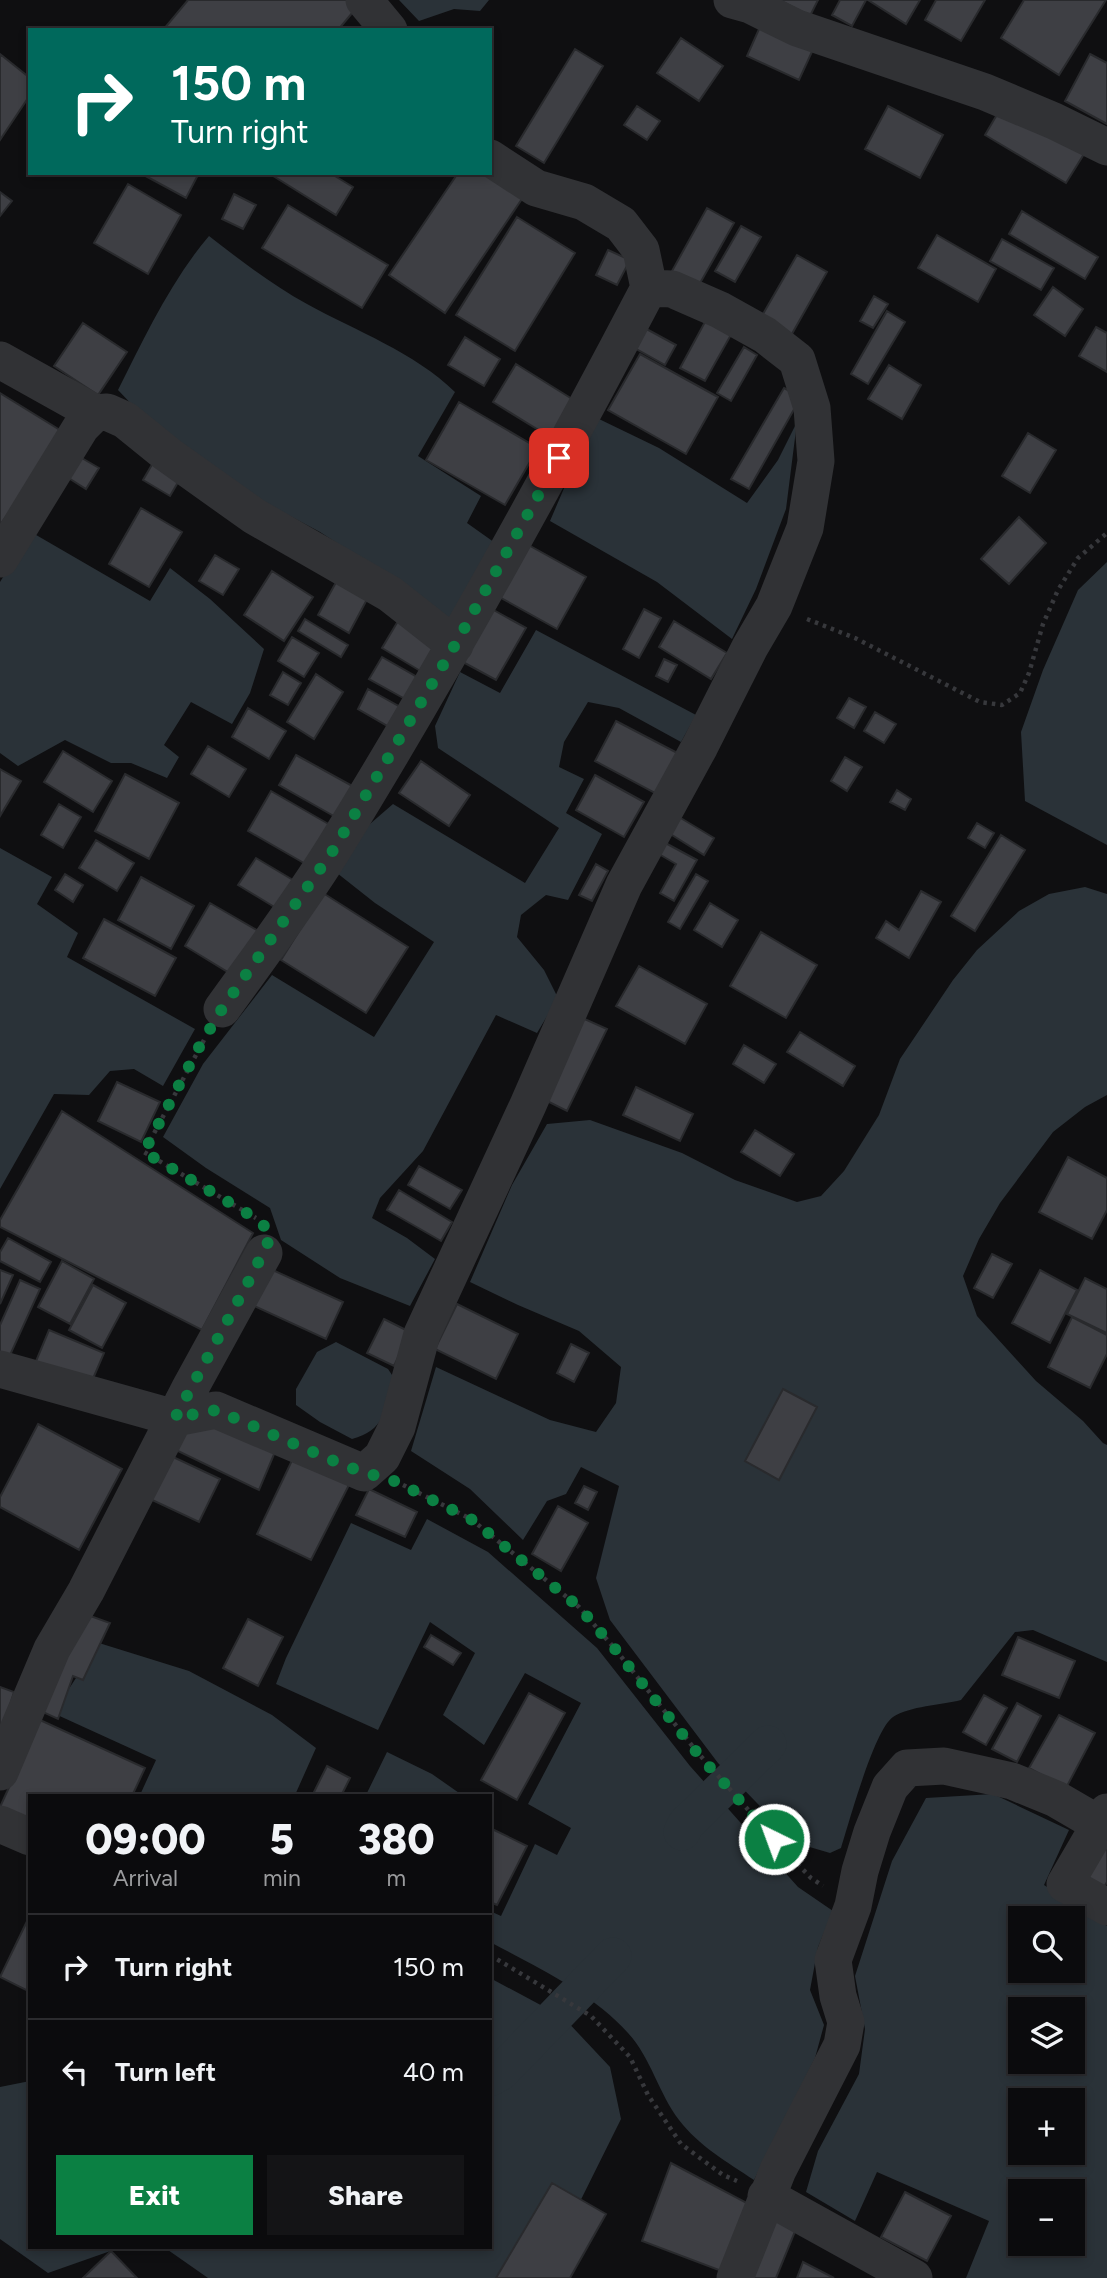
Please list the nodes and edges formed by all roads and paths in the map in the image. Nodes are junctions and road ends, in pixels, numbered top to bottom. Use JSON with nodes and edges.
{"nodes":[{"id":1,"x":364,"y":0,"type":"edge"},
{"id":2,"x":732,"y":0,"type":"edge"},
{"id":3,"x":387,"y":28,"type":"edge"},
{"id":4,"x":1107,"y":147,"type":"edge"},
{"id":5,"x":492,"y":159,"type":"edge"},
{"id":6,"x":649,"y":288,"type":"junction"},
{"id":7,"x":0,"y":360,"type":"edge"},
{"id":8,"x":95,"y":413,"type":"junction"},
{"id":9,"x":1107,"y":533,"type":"edge"},
{"id":10,"x":0,"y":559,"type":"edge"},
{"id":11,"x":774,"y":606,"type":"junction"},
{"id":12,"x":455,"y":645,"type":"junction"},
{"id":13,"x":222,"y":1009,"type":"joint"},
{"id":14,"x":264,"y":1253,"type":"joint"},
{"id":15,"x":0,"y":1369,"type":"edge"},
{"id":16,"x":175,"y":1418,"type":"junction"},
{"id":17,"x":364,"y":1473,"type":"junction"},
{"id":18,"x":0,"y":1772,"type":"edge"},
{"id":19,"x":1103,"y":1818,"type":"edge"},
{"id":20,"x":0,"y":1824,"type":"edge"},
{"id":21,"x":28,"y":1836,"type":"edge"},
{"id":22,"x":853,"y":1906,"type":"junction"},
{"id":23,"x":1107,"y":1907,"type":"edge"},
{"id":24,"x":492,"y":1956,"type":"edge"},
{"id":25,"x":766,"y":2196,"type":"junction"},
{"id":26,"x":735,"y":2278,"type":"edge"},
{"id":27,"x":914,"y":2278,"type":"edge"}],
"edges":[{"from":1,"to":3,"type":"street"},
{"from":2,"to":4,"type":"street"},
{"from":5,"to":6,"type":"street"},
{"from":6,"to":11,"type":"street"},
{"from":6,"to":12,"type":"street"},
{"from":7,"to":8,"type":"street"},
{"from":8,"to":10,"type":"street"},
{"from":8,"to":12,"type":"street"},
{"from":9,"to":11,"type":"path"},
{"from":11,"to":17,"type":"street"},
{"from":12,"to":13,"type":"street"},
{"from":13,"to":14,"type":"path"},
{"from":14,"to":16,"type":"street"},
{"from":15,"to":16,"type":"street"},
{"from":16,"to":17,"type":"street"},
{"from":16,"to":18,"type":"street"},
{"from":17,"to":22,"type":"path"},
{"from":19,"to":22,"type":"street"},
{"from":19,"to":23,"type":"street"},
{"from":20,"to":21,"type":"street"},
{"from":22,"to":25,"type":"street"},
{"from":24,"to":25,"type":"path"},
{"from":25,"to":26,"type":"street"},
{"from":25,"to":27,"type":"street"}]}
